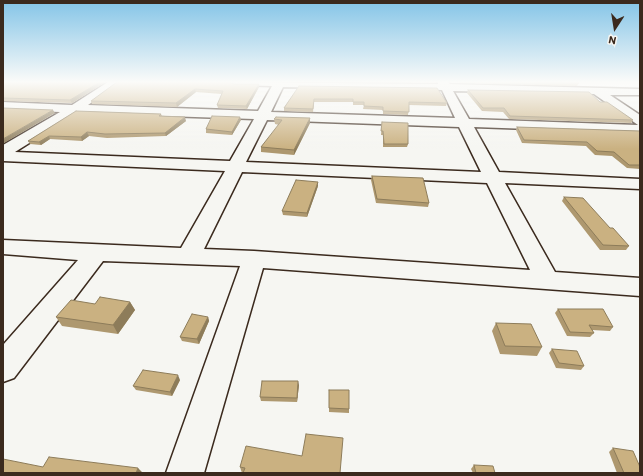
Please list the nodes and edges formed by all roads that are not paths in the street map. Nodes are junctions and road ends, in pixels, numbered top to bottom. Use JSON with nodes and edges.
{"nodes":[{"id":1,"x":81,"y":104,"type":"edge"},
{"id":2,"x":268,"y":104,"type":"edge"},
{"id":3,"x":455,"y":104,"type":"edge"},
{"id":4,"x":616,"y":104,"type":"edge"},
{"id":5,"x":3,"y":106,"type":"edge"},
{"id":6,"x":74,"y":109,"type":"junction"},
{"id":7,"x":262,"y":116,"type":"junction"},
{"id":8,"x":640,"y":121,"type":"edge"},
{"id":9,"x":465,"y":123,"type":"junction"},
{"id":10,"x":640,"y":129,"type":"edge"},
{"id":11,"x":3,"y":152,"type":"edge"},
{"id":12,"x":3,"y":156,"type":"edge"},
{"id":13,"x":236,"y":166,"type":"junction"},
{"id":14,"x":493,"y":177,"type":"junction"},
{"id":15,"x":640,"y":184,"type":"edge"},
{"id":16,"x":3,"y":247,"type":"edge"},
{"id":17,"x":97,"y":253,"type":"junction"},
{"id":18,"x":188,"y":257,"type":"junction"},
{"id":19,"x":254,"y":259,"type":"junction"},
{"id":20,"x":547,"y":280,"type":"junction"},
{"id":21,"x":640,"y":287,"type":"edge"},
{"id":22,"x":3,"y":368,"type":"edge"},
{"id":23,"x":185,"y":473,"type":"edge"}],
"edges":[{"from":1,"to":6,"type":"street"},
{"from":2,"to":7,"type":"street"},
{"from":3,"to":9,"type":"street"},
{"from":4,"to":8,"type":"street"},
{"from":5,"to":6,"type":"street"},
{"from":6,"to":7,"type":"street"},
{"from":6,"to":11,"type":"street"},
{"from":7,"to":9,"type":"street"},
{"from":7,"to":13,"type":"street"},
{"from":9,"to":10,"type":"street"},
{"from":9,"to":14,"type":"street"},
{"from":12,"to":13,"type":"street"},
{"from":13,"to":14,"type":"street"},
{"from":13,"to":18,"type":"street"},
{"from":14,"to":15,"type":"street"},
{"from":14,"to":20,"type":"street"},
{"from":16,"to":17,"type":"street"},
{"from":17,"to":18,"type":"street"},
{"from":17,"to":22,"type":"street"},
{"from":18,"to":19,"type":"street"},
{"from":19,"to":20,"type":"street"},
{"from":19,"to":23,"type":"street"},
{"from":20,"to":21,"type":"street"}]}
